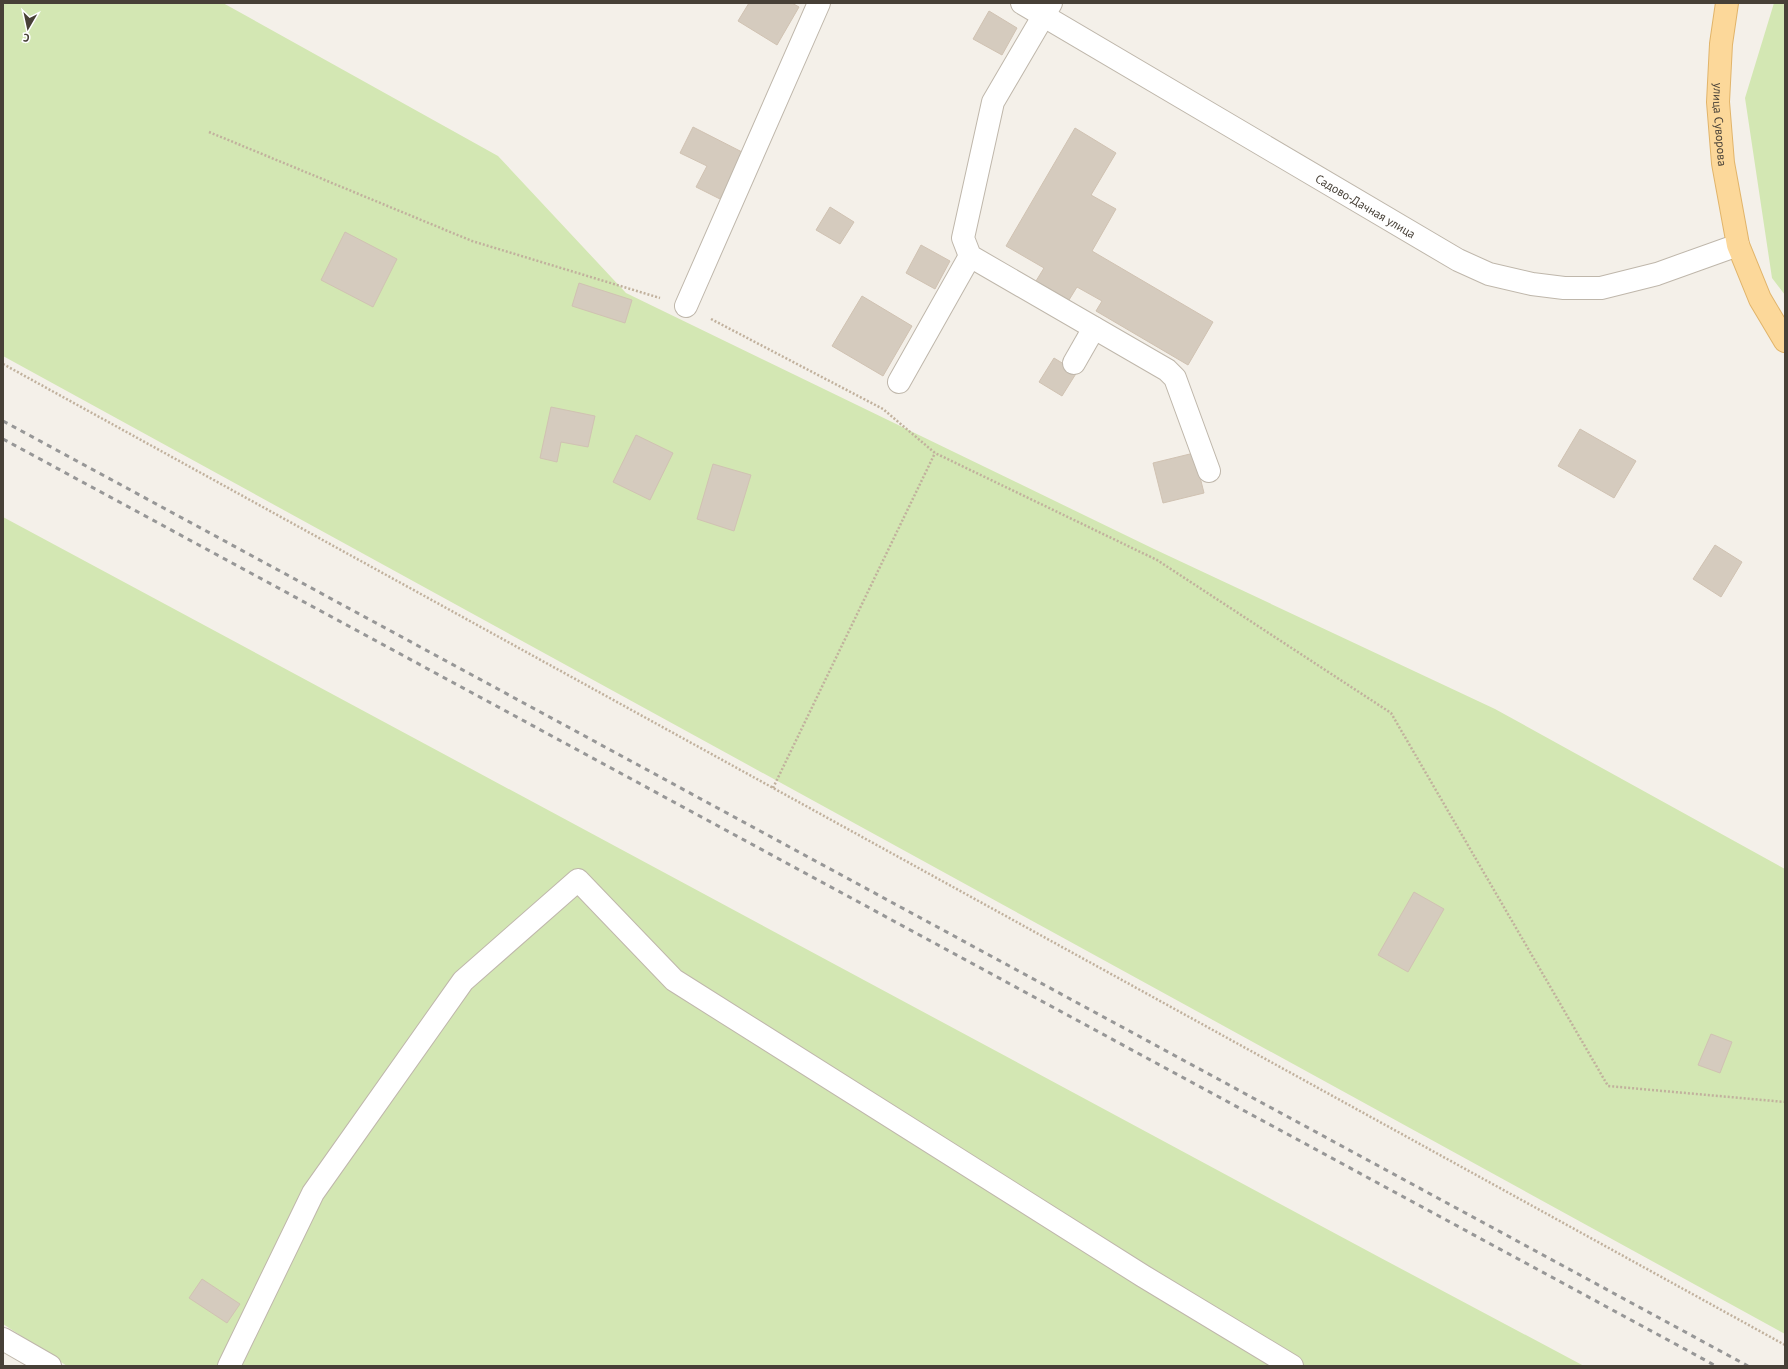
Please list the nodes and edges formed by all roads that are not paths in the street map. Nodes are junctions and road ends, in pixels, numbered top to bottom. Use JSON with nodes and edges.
{"nodes":[{"id":1,"x":819,"y":3,"type":"edge"},
{"id":2,"x":1022,"y":3,"type":"edge"},
{"id":3,"x":1727,"y":3,"type":"edge"},
{"id":4,"x":1048,"y":9,"type":"edge"},
{"id":5,"x":1738,"y":245,"type":"junction"},
{"id":6,"x":970,"y":256,"type":"junction"},
{"id":7,"x":686,"y":306,"type":"road end"},
{"id":8,"x":1094,"y":328,"type":"junction"},
{"id":9,"x":1785,"y":341,"type":"edge"},
{"id":10,"x":1074,"y":363,"type":"dead end"},
{"id":11,"x":899,"y":382,"type":"dead end"},
{"id":12,"x":1209,"y":471,"type":"dead end"},
{"id":13,"x":3,"y":1338,"type":"edge"},
{"id":14,"x":50,"y":1366,"type":"edge"},
{"id":15,"x":229,"y":1366,"type":"edge"},
{"id":16,"x":1292,"y":1366,"type":"edge"}],
"edges":[{"from":1,"to":7,"type":"street"},
{"from":2,"to":4,"type":"street","name":"Садово-Дачная улица"},
{"from":3,"to":5,"type":"main road","name":"улица Суворова"},
{"from":4,"to":5,"type":"street","name":"Садово-Дачная улица"},
{"from":4,"to":6,"type":"street"},
{"from":5,"to":9,"type":"main road","name":"улица Суворова"},
{"from":6,"to":8,"type":"street"},
{"from":6,"to":11,"type":"street"},
{"from":8,"to":10,"type":"street"},
{"from":8,"to":12,"type":"street"},
{"from":13,"to":14,"type":"street"},
{"from":15,"to":16,"type":"street"}]}
